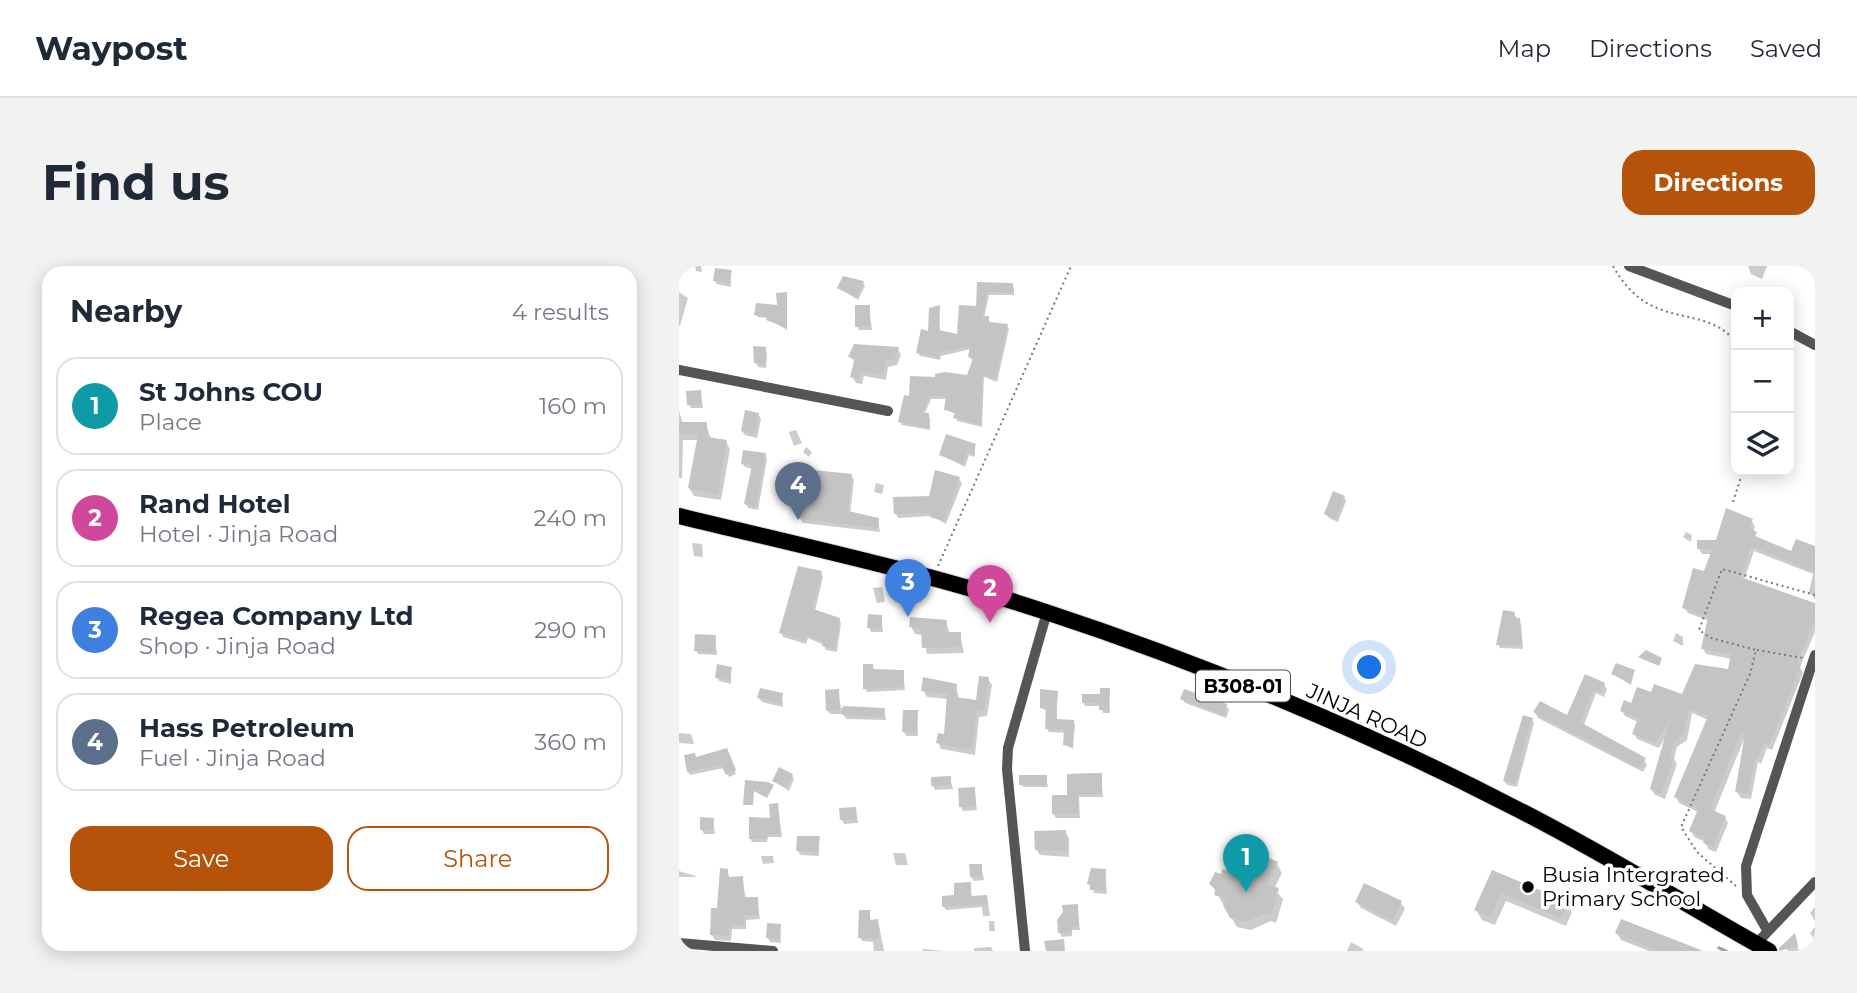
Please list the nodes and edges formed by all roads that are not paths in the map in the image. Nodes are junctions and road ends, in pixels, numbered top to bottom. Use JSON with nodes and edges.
{"nodes":[{"id":1,"x":1629,"y":266,"type":"edge"},
{"id":2,"x":1731,"y":304,"type":"edge"},
{"id":3,"x":1794,"y":334,"type":"edge"},
{"id":4,"x":1815,"y":345,"type":"edge"},
{"id":5,"x":679,"y":370,"type":"edge"},
{"id":6,"x":888,"y":411,"type":"dead end"},
{"id":7,"x":679,"y":516,"type":"edge"},
{"id":8,"x":1047,"y":612,"type":"junction"},
{"id":9,"x":1814,"y":658,"type":"edge"},
{"id":10,"x":1815,"y":882,"type":"edge"},
{"id":11,"x":1767,"y":930,"type":"junction"},
{"id":12,"x":679,"y":943,"type":"edge"},
{"id":13,"x":1762,"y":947,"type":"edge"},
{"id":14,"x":773,"y":951,"type":"edge"},
{"id":15,"x":1025,"y":951,"type":"edge"}],
"edges":[{"from":1,"to":2,"type":"street"},
{"from":3,"to":4,"type":"street"},
{"from":5,"to":6,"type":"street"},
{"from":7,"to":8,"type":"main road","name":"JINJA ROAD","number":"B308-01"},
{"from":8,"to":13,"type":"main road","name":"JINJA ROAD","number":"B308-01"},
{"from":8,"to":15,"type":"street"},
{"from":9,"to":11,"type":"street"},
{"from":10,"to":11,"type":"street"},
{"from":11,"to":13,"type":"street"},
{"from":12,"to":14,"type":"street"}]}
